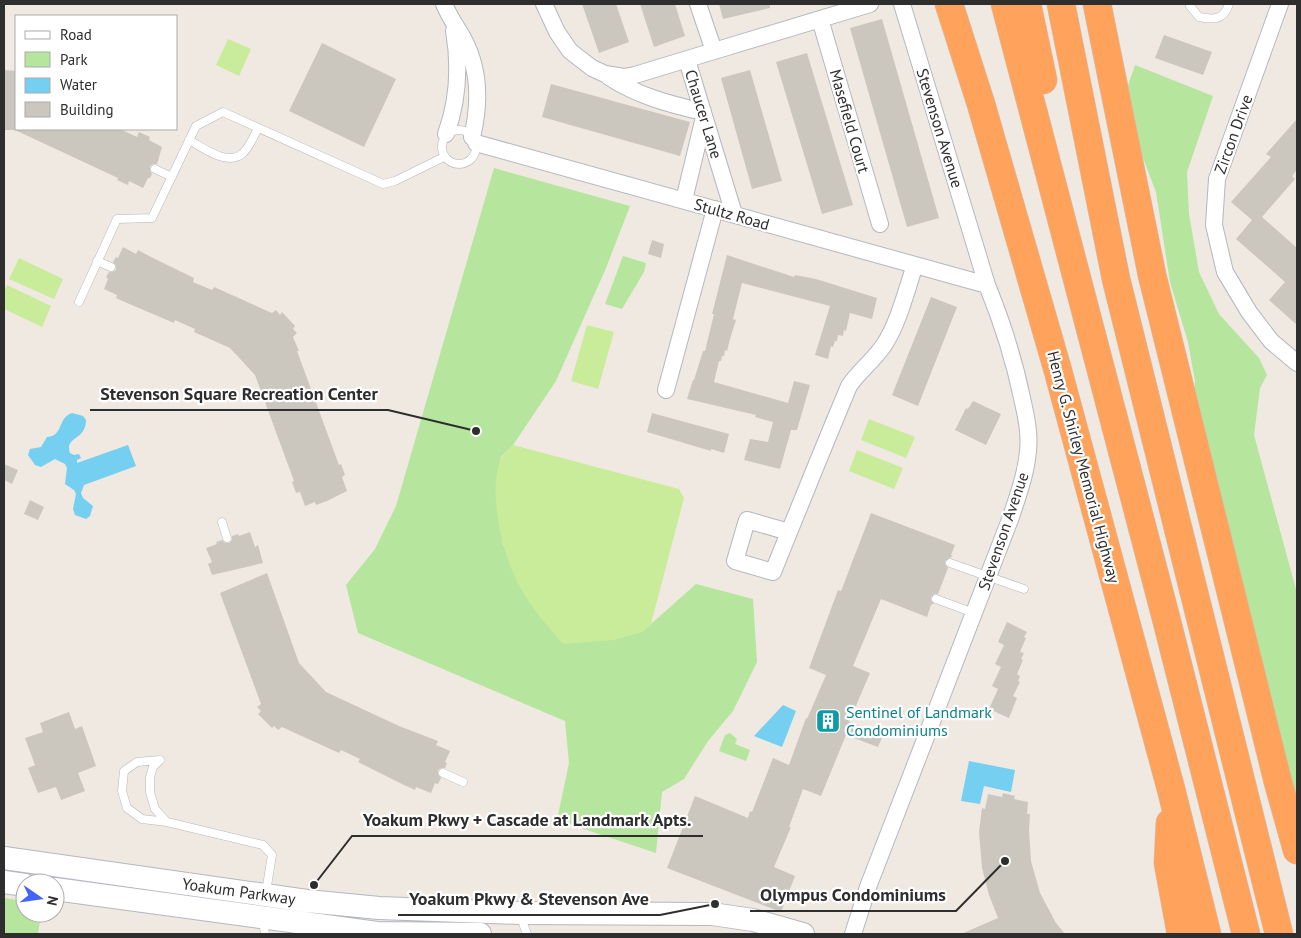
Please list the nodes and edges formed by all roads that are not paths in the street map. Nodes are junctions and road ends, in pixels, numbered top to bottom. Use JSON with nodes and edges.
{"nodes":[{"id":1,"x":444,"y":4,"type":"edge"},
{"id":2,"x":544,"y":4,"type":"edge"},
{"id":3,"x":698,"y":4,"type":"edge"},
{"id":4,"x":870,"y":4,"type":"edge"},
{"id":5,"x":902,"y":4,"type":"edge"},
{"id":6,"x":949,"y":4,"type":"edge"},
{"id":7,"x":1005,"y":4,"type":"edge"},
{"id":8,"x":1027,"y":4,"type":"edge"},
{"id":9,"x":1060,"y":4,"type":"edge"},
{"id":10,"x":1098,"y":4,"type":"edge"},
{"id":11,"x":1190,"y":4,"type":"edge"},
{"id":12,"x":1230,"y":4,"type":"edge"},
{"id":13,"x":1280,"y":4,"type":"edge"},
{"id":14,"x":820,"y":19,"type":"junction"},
{"id":15,"x":452,"y":22,"type":"junction"},
{"id":16,"x":714,"y":51,"type":"junction"},
{"id":17,"x":687,"y":60,"type":"junction"},
{"id":18,"x":605,"y":74,"type":"junction"},
{"id":19,"x":704,"y":115,"type":"junction"},
{"id":20,"x":258,"y":128,"type":"junction"},
{"id":21,"x":446,"y":134,"type":"junction"},
{"id":22,"x":189,"y":140,"type":"junction"},
{"id":23,"x":474,"y":140,"type":"junction"},
{"id":24,"x":444,"y":157,"type":"junction"},
{"id":25,"x":155,"y":169,"type":"dead end"},
{"id":26,"x":172,"y":177,"type":"junction"},
{"id":27,"x":684,"y":200,"type":"junction"},
{"id":28,"x":715,"y":209,"type":"junction"},
{"id":29,"x":734,"y":214,"type":"junction"},
{"id":30,"x":1063,"y":222,"type":"junction"},
{"id":31,"x":880,"y":224,"type":"dead end"},
{"id":32,"x":97,"y":262,"type":"junction"},
{"id":33,"x":915,"y":265,"type":"junction"},
{"id":34,"x":111,"y":267,"type":"dead end"},
{"id":35,"x":987,"y":285,"type":"junction"},
{"id":36,"x":79,"y":302,"type":"dead end"},
{"id":37,"x":1297,"y":363,"type":"edge"},
{"id":38,"x":666,"y":390,"type":"dead end"},
{"id":39,"x":222,"y":522,"type":"dead end"},
{"id":40,"x":789,"y":532,"type":"dead end"},
{"id":41,"x":227,"y":538,"type":"dead end"},
{"id":42,"x":950,"y":563,"type":"dead end"},
{"id":43,"x":987,"y":578,"type":"junction"},
{"id":44,"x":1024,"y":589,"type":"dead end"},
{"id":45,"x":936,"y":599,"type":"dead end"},
{"id":46,"x":974,"y":613,"type":"junction"},
{"id":47,"x":443,"y":773,"type":"dead end"},
{"id":48,"x":463,"y":782,"type":"dead end"},
{"id":49,"x":1171,"y":789,"type":"junction"},
{"id":50,"x":167,"y":822,"type":"junction"},
{"id":51,"x":1297,"y":850,"type":"edge"},
{"id":52,"x":4,"y":858,"type":"edge"},
{"id":53,"x":65,"y":890,"type":"edge"},
{"id":54,"x":264,"y":912,"type":"edge"},
{"id":55,"x":519,"y":913,"type":"junction"},
{"id":56,"x":480,"y":934,"type":"edge"},
{"id":57,"x":527,"y":934,"type":"edge"},
{"id":58,"x":803,"y":934,"type":"edge"},
{"id":59,"x":853,"y":934,"type":"edge"},
{"id":60,"x":1181,"y":934,"type":"edge"},
{"id":61,"x":1207,"y":934,"type":"edge"},
{"id":62,"x":1246,"y":934,"type":"edge"},
{"id":63,"x":1280,"y":934,"type":"edge"}],
"edges":[{"from":1,"to":15,"type":"street"},
{"from":2,"to":18,"type":"street"},
{"from":3,"to":16,"type":"street","name":"Chaucer Lane"},
{"from":4,"to":14,"type":"street"},
{"from":5,"to":35,"type":"street","name":"Stevenson Avenue"},
{"from":6,"to":49,"type":"highway","name":"Henry G. Shirley Memorial Highway"},
{"from":7,"to":30,"type":"highway"},
{"from":8,"to":30,"type":"highway"},
{"from":9,"to":63,"type":"highway"},
{"from":10,"to":51,"type":"highway"},
{"from":11,"to":12,"type":"lane"},
{"from":13,"to":37,"type":"street","name":"Zircon Drive"},
{"from":14,"to":16,"type":"street"},
{"from":14,"to":31,"type":"street","name":"Masefield Court"},
{"from":15,"to":21,"type":"street"},
{"from":15,"to":23,"type":"street"},
{"from":16,"to":17,"type":"street","name":"Chaucer Lane"},
{"from":17,"to":18,"type":"street"},
{"from":17,"to":19,"type":"street","name":"Chaucer Lane"},
{"from":18,"to":19,"type":"street"},
{"from":19,"to":27,"type":"street"},
{"from":19,"to":29,"type":"street","name":"Chaucer Lane"},
{"from":20,"to":22,"type":"lane"},
{"from":20,"to":22,"type":"lane"},
{"from":20,"to":24,"type":"lane"},
{"from":21,"to":23,"type":"lane"},
{"from":21,"to":24,"type":"lane"},
{"from":22,"to":26,"type":"lane"},
{"from":23,"to":24,"type":"lane"},
{"from":23,"to":27,"type":"street","name":"Stultz Road"},
{"from":25,"to":26,"type":"lane"},
{"from":26,"to":32,"type":"lane"},
{"from":27,"to":28,"type":"street","name":"Stultz Road"},
{"from":28,"to":29,"type":"street","name":"Stultz Road"},
{"from":28,"to":38,"type":"street"},
{"from":29,"to":33,"type":"street","name":"Stultz Road"},
{"from":30,"to":62,"type":"highway"},
{"from":32,"to":34,"type":"lane"},
{"from":32,"to":36,"type":"lane"},
{"from":33,"to":35,"type":"street","name":"Stultz Road"},
{"from":33,"to":40,"type":"street"},
{"from":35,"to":43,"type":"street","name":"Stevenson Avenue"},
{"from":39,"to":41,"type":"lane"},
{"from":42,"to":43,"type":"lane"},
{"from":43,"to":44,"type":"lane"},
{"from":43,"to":46,"type":"street","name":"Stevenson Avenue"},
{"from":45,"to":46,"type":"lane"},
{"from":46,"to":59,"type":"street","name":"Stevenson Avenue"},
{"from":47,"to":48,"type":"lane"},
{"from":49,"to":60,"type":"highway"},
{"from":49,"to":61,"type":"highway","name":"Henry G. Shirley Memorial Highway"},
{"from":50,"to":50,"type":"lane"},
{"from":50,"to":54,"type":"lane"},
{"from":52,"to":54,"type":"street","name":"Yoakum Parkway"},
{"from":53,"to":54,"type":"street","name":"Yoakum Parkway"},
{"from":54,"to":55,"type":"street","name":"Yoakum Parkway"},
{"from":54,"to":56,"type":"street","name":"Yoakum Parkway"},
{"from":55,"to":57,"type":"lane"},
{"from":55,"to":58,"type":"street","name":"Yoakum Parkway"}]}
